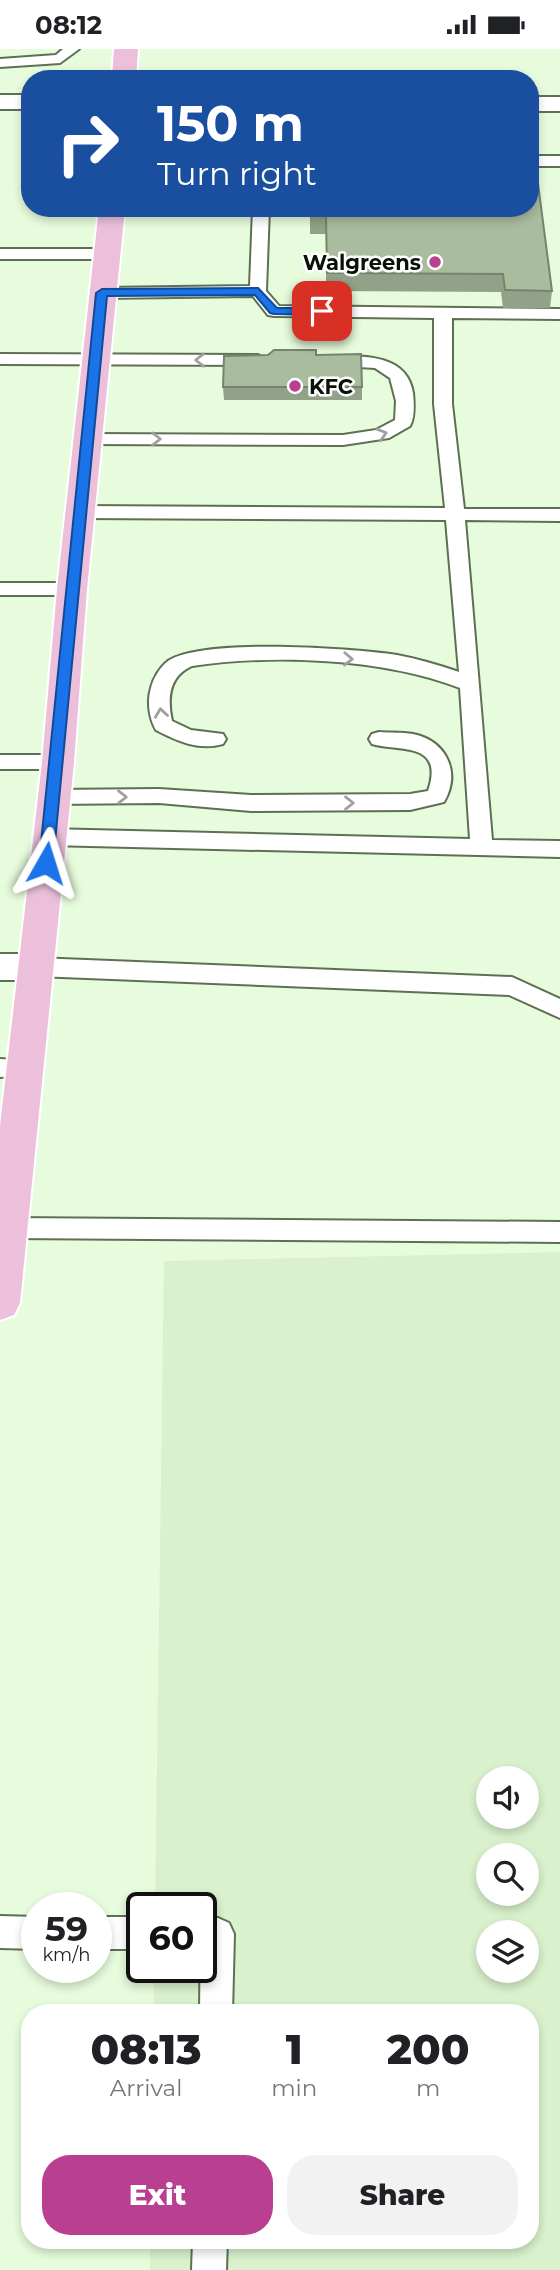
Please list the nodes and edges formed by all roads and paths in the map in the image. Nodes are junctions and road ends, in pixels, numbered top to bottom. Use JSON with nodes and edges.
{"nodes":[{"id":1,"x":72,"y":49,"type":"edge"},
{"id":2,"x":126,"y":49,"type":"edge"},
{"id":3,"x":0,"y":62,"type":"edge"},
{"id":4,"x":125,"y":70,"type":"edge"},
{"id":5,"x":0,"y":102,"type":"edge"},
{"id":6,"x":21,"y":102,"type":"edge"},
{"id":7,"x":539,"y":104,"type":"edge"},
{"id":8,"x":560,"y":104,"type":"edge"},
{"id":9,"x":560,"y":161,"type":"edge"},
{"id":10,"x":539,"y":162,"type":"edge"},
{"id":11,"x":111,"y":217,"type":"edge"},
{"id":12,"x":261,"y":217,"type":"edge"},
{"id":13,"x":0,"y":254,"type":"edge"},
{"id":14,"x":108,"y":254,"type":"junction"},
{"id":15,"x":258,"y":291,"type":"junction"},
{"id":16,"x":102,"y":293,"type":"junction"},
{"id":17,"x":443,"y":313,"type":"junction"},
{"id":18,"x":560,"y":314,"type":"edge"},
{"id":19,"x":0,"y":359,"type":"edge"},
{"id":20,"x":95,"y":359,"type":"junction"},
{"id":21,"x":270,"y":360,"type":"edge"},
{"id":22,"x":310,"y":361,"type":"edge"},
{"id":23,"x":87,"y":439,"type":"junction"},
{"id":24,"x":80,"y":512,"type":"junction"},
{"id":25,"x":454,"y":514,"type":"junction"},
{"id":26,"x":560,"y":515,"type":"edge"},
{"id":27,"x":0,"y":589,"type":"edge"},
{"id":28,"x":72,"y":589,"type":"junction"},
{"id":29,"x":470,"y":684,"type":"junction"},
{"id":30,"x":216,"y":739,"type":"dead end"},
{"id":31,"x":379,"y":739,"type":"dead end"},
{"id":32,"x":0,"y":762,"type":"edge"},
{"id":33,"x":58,"y":762,"type":"junction"},
{"id":34,"x":53,"y":797,"type":"junction"},
{"id":35,"x":48,"y":837,"type":"junction"},
{"id":36,"x":482,"y":848,"type":"junction"},
{"id":37,"x":560,"y":849,"type":"edge"},
{"id":38,"x":0,"y":967,"type":"edge"},
{"id":39,"x":36,"y":967,"type":"junction"},
{"id":40,"x":560,"y":1009,"type":"edge"},
{"id":41,"x":13,"y":1068,"type":"edge"},
{"id":42,"x":8,"y":1228,"type":"junction"},
{"id":43,"x":560,"y":1232,"type":"edge"},
{"id":44,"x":2,"y":1261,"type":"edge"},
{"id":45,"x":0,"y":1303,"type":"edge"},
{"id":46,"x":0,"y":1932,"type":"edge"},
{"id":47,"x":21,"y":1933,"type":"edge"},
{"id":48,"x":217,"y":1934,"type":"edge"},
{"id":49,"x":217,"y":1974,"type":"edge"},
{"id":50,"x":217,"y":1983,"type":"edge"},
{"id":51,"x":216,"y":2004,"type":"edge"},
{"id":52,"x":209,"y":2249,"type":"edge"},
{"id":53,"x":209,"y":2270,"type":"edge"}],
"edges":[{"from":1,"to":3,"type":"lane"},
{"from":2,"to":4,"type":"main road"},
{"from":5,"to":6,"type":"main road"},
{"from":7,"to":8,"type":"main road"},
{"from":9,"to":10,"type":"lane"},
{"from":11,"to":14,"type":"main road"},
{"from":12,"to":15,"type":"lane"},
{"from":13,"to":14,"type":"lane"},
{"from":14,"to":16,"type":"main road"},
{"from":15,"to":16,"type":"lane"},
{"from":15,"to":17,"type":"lane"},
{"from":16,"to":20,"type":"main road"},
{"from":17,"to":18,"type":"lane"},
{"from":17,"to":25,"type":"lane"},
{"from":19,"to":20,"type":"lane"},
{"from":21,"to":20,"type":"lane","one_way":true},
{"from":20,"to":23,"type":"main road"},
{"from":23,"to":22,"type":"lane","one_way":true},
{"from":23,"to":24,"type":"main road"},
{"from":24,"to":25,"type":"lane"},
{"from":24,"to":28,"type":"main road"},
{"from":25,"to":26,"type":"lane"},
{"from":25,"to":29,"type":"lane"},
{"from":27,"to":28,"type":"lane"},
{"from":28,"to":33,"type":"main road"},
{"from":30,"to":29,"type":"lane","one_way":true},
{"from":29,"to":36,"type":"lane"},
{"from":34,"to":31,"type":"lane","one_way":true},
{"from":32,"to":33,"type":"lane"},
{"from":33,"to":34,"type":"main road"},
{"from":34,"to":35,"type":"main road"},
{"from":35,"to":36,"type":"lane"},
{"from":35,"to":39,"type":"main road"},
{"from":36,"to":37,"type":"lane"},
{"from":38,"to":39,"type":"main road"},
{"from":39,"to":40,"type":"lane"},
{"from":39,"to":41,"type":"main road"},
{"from":41,"to":42,"type":"main road"},
{"from":42,"to":43,"type":"lane"},
{"from":42,"to":44,"type":"main road"},
{"from":44,"to":45,"type":"main road"},
{"from":46,"to":47,"type":"lane"},
{"from":48,"to":49,"type":"lane"},
{"from":50,"to":51,"type":"lane"},
{"from":52,"to":53,"type":"lane"}]}
